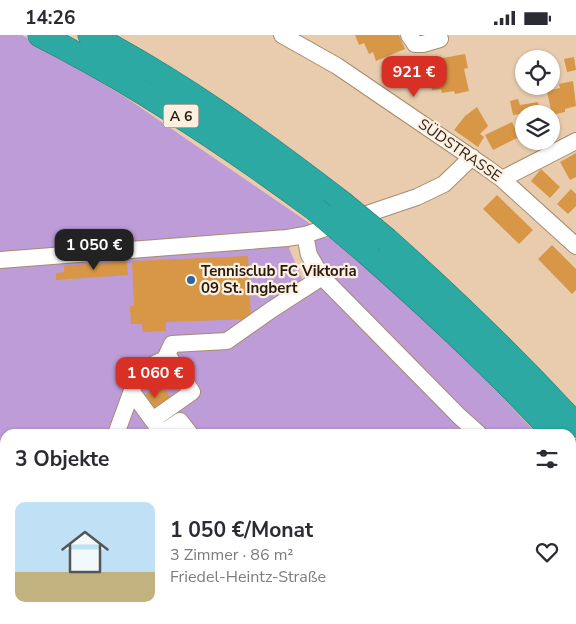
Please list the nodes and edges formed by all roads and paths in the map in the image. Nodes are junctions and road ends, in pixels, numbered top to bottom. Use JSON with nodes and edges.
{"nodes":[{"id":1,"x":40,"y":35,"type":"edge"},
{"id":2,"x":90,"y":35,"type":"edge"},
{"id":3,"x":282,"y":35,"type":"edge"},
{"id":4,"x":409,"y":35,"type":"edge"},
{"id":5,"x":440,"y":39,"type":"dead end"},
{"id":6,"x":576,"y":141,"type":"edge"},
{"id":7,"x":472,"y":157,"type":"junction"},
{"id":8,"x":502,"y":179,"type":"junction"},
{"id":9,"x":305,"y":235,"type":"junction"},
{"id":10,"x":576,"y":246,"type":"edge"},
{"id":11,"x":0,"y":260,"type":"edge"},
{"id":12,"x":322,"y":277,"type":"junction"},
{"id":13,"x":167,"y":354,"type":"junction"},
{"id":14,"x":132,"y":392,"type":"junction"},
{"id":15,"x":158,"y":416,"type":"dead end"},
{"id":16,"x":576,"y":425,"type":"edge"},
{"id":17,"x":118,"y":429,"type":"edge"},
{"id":18,"x":159,"y":429,"type":"edge"},
{"id":19,"x":168,"y":429,"type":"edge"},
{"id":20,"x":186,"y":429,"type":"edge"},
{"id":21,"x":473,"y":429,"type":"edge"},
{"id":22,"x":550,"y":429,"type":"edge"}],
"edges":[{"from":1,"to":22,"type":"highway","number":"A 6","bridge":true},
{"from":2,"to":16,"type":"highway","number":"A 6","bridge":true},
{"from":3,"to":7,"type":"street","name":"SÜDSTRASSE"},
{"from":4,"to":5,"type":"street"},
{"from":6,"to":8,"type":"street"},
{"from":7,"to":8,"type":"street","name":"SÜDSTRASSE"},
{"from":7,"to":9,"type":"street"},
{"from":8,"to":10,"type":"street","name":"SÜDSTRASSE"},
{"from":9,"to":11,"type":"street"},
{"from":9,"to":12,"type":"street"},
{"from":12,"to":13,"type":"street"},
{"from":12,"to":21,"type":"street"},
{"from":13,"to":14,"type":"street"},
{"from":13,"to":15,"type":"street"},
{"from":14,"to":17,"type":"street"},
{"from":14,"to":18,"type":"street"},
{"from":19,"to":20,"type":"street"}]}
